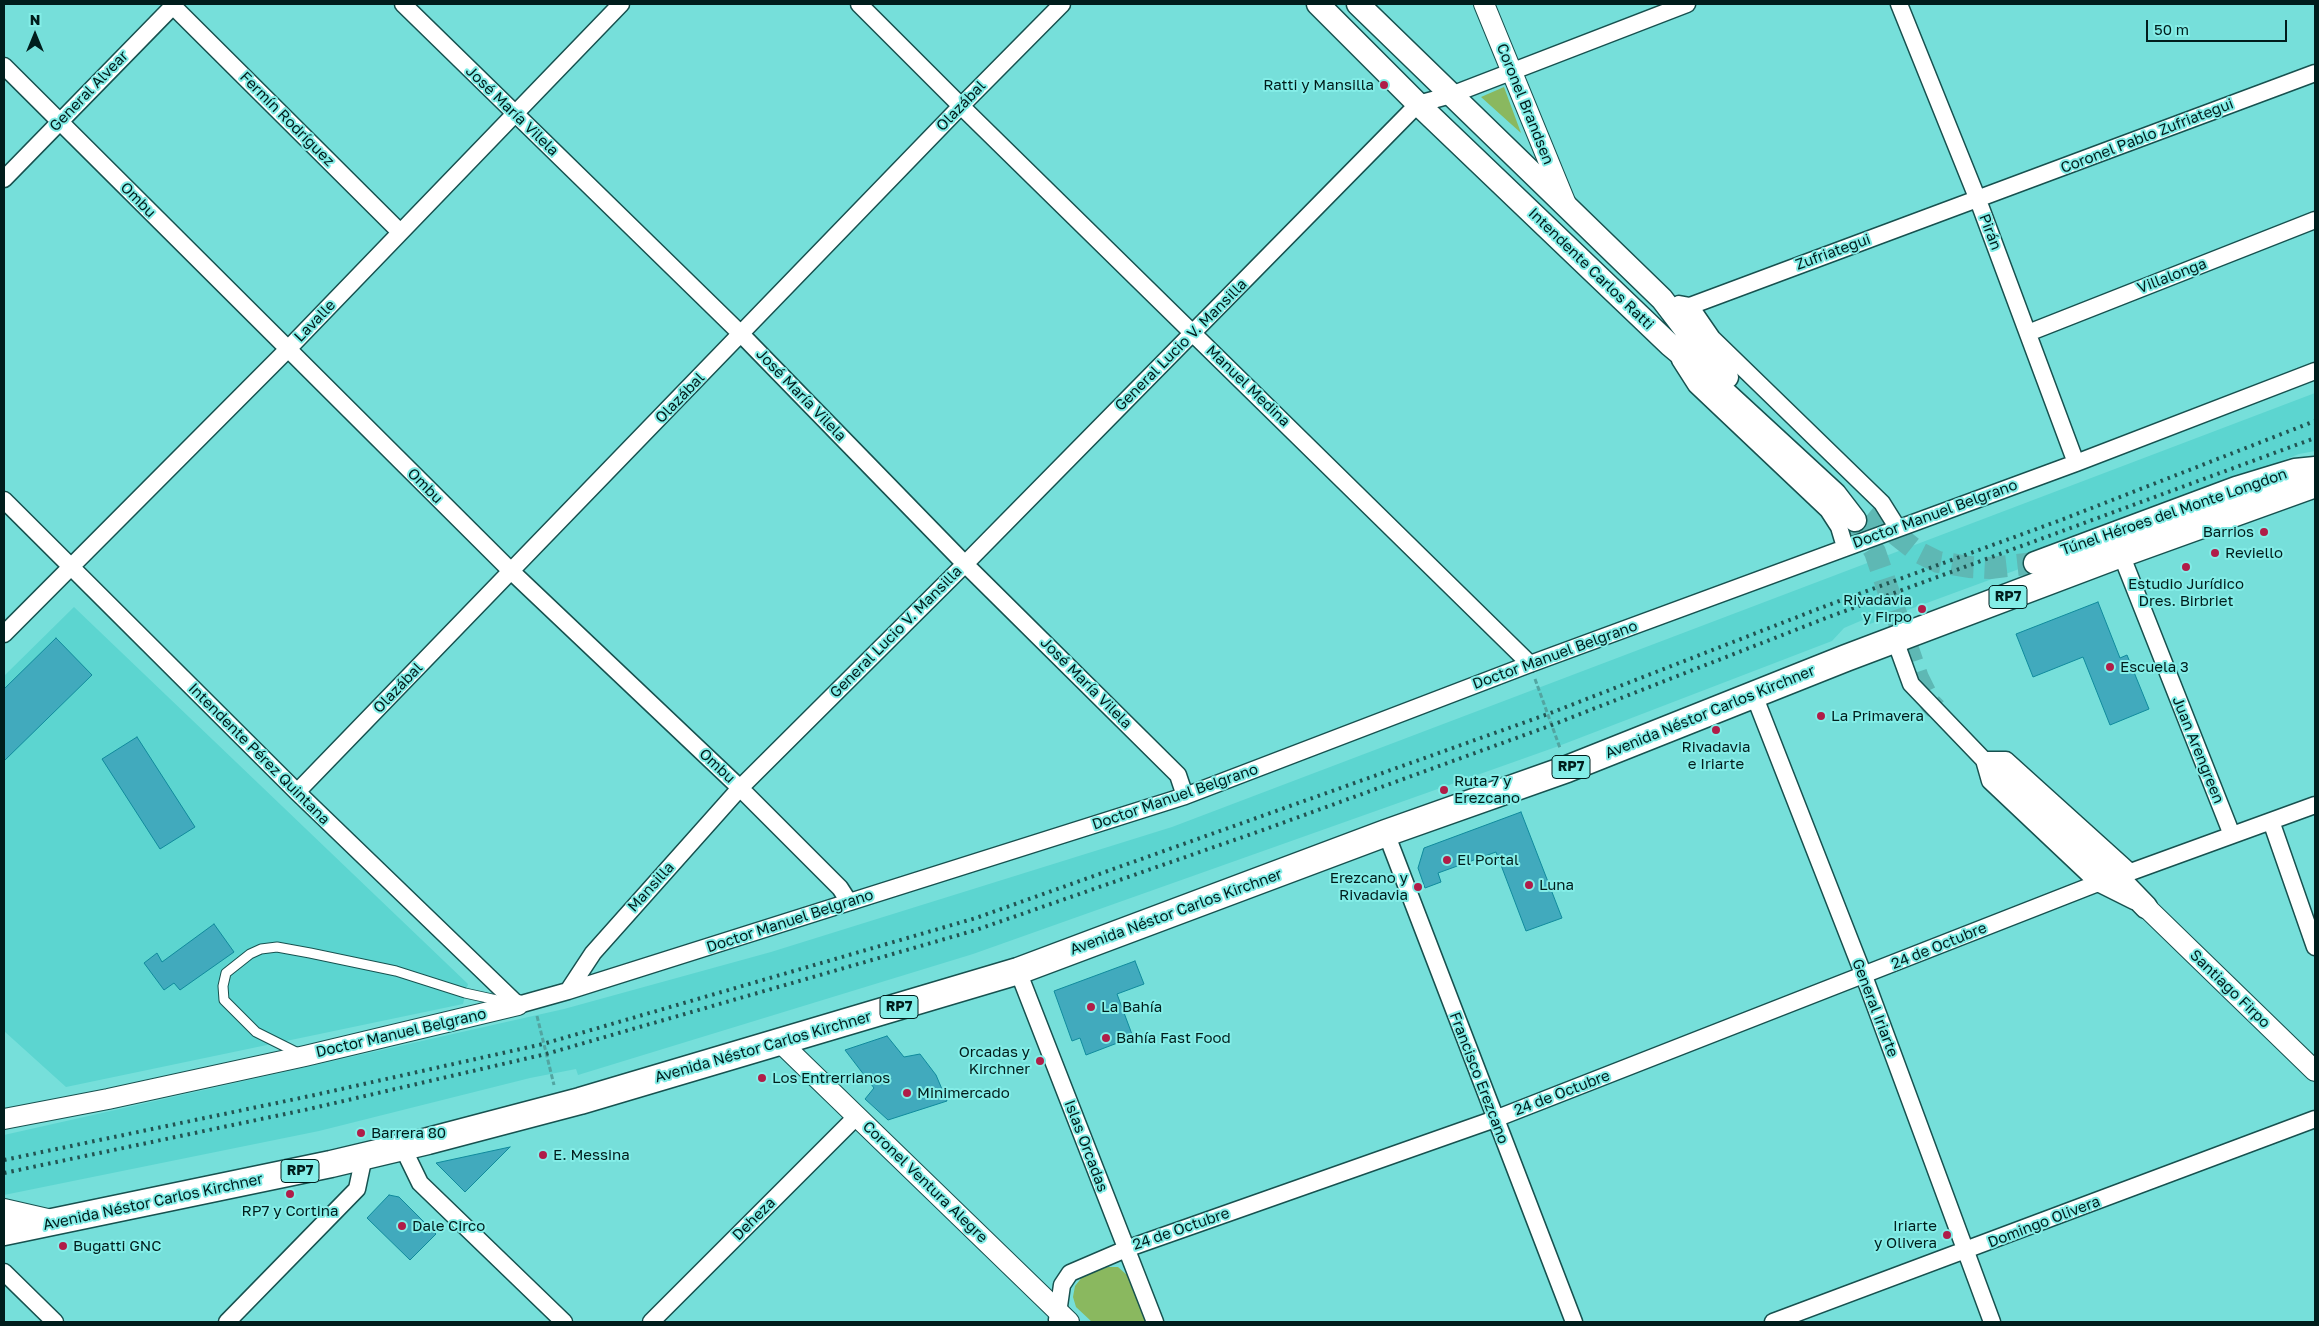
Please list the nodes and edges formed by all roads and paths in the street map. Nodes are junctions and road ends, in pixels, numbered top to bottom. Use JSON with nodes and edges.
{"nodes":[{"id":1,"x":403,"y":4,"type":"edge"},
{"id":2,"x":621,"y":4,"type":"edge"},
{"id":3,"x":858,"y":4,"type":"edge"},
{"id":4,"x":1062,"y":4,"type":"edge"},
{"id":5,"x":1318,"y":4,"type":"edge"},
{"id":6,"x":1358,"y":4,"type":"edge"},
{"id":7,"x":1484,"y":4,"type":"edge"},
{"id":8,"x":1687,"y":4,"type":"edge"},
{"id":9,"x":1899,"y":4,"type":"edge"},
{"id":10,"x":174,"y":5,"type":"edge"},
{"id":11,"x":4,"y":66,"type":"edge"},
{"id":12,"x":1511,"y":71,"type":"junction"},
{"id":13,"x":2315,"y":72,"type":"edge"},
{"id":14,"x":1451,"y":95,"type":"junction"},
{"id":15,"x":1418,"y":104,"type":"junction"},
{"id":16,"x":961,"y":106,"type":"junction"},
{"id":17,"x":515,"y":113,"type":"junction"},
{"id":18,"x":60,"y":121,"type":"junction"},
{"id":19,"x":4,"y":179,"type":"edge"},
{"id":20,"x":1978,"y":200,"type":"junction"},
{"id":21,"x":1566,"y":204,"type":"junction"},
{"id":22,"x":2315,"y":220,"type":"edge"},
{"id":23,"x":400,"y":232,"type":"junction"},
{"id":24,"x":1662,"y":299,"type":"junction"},
{"id":25,"x":1690,"y":306,"type":"junction"},
{"id":26,"x":1193,"y":332,"type":"junction"},
{"id":27,"x":2028,"y":333,"type":"junction"},
{"id":28,"x":741,"y":334,"type":"junction"},
{"id":29,"x":1670,"y":346,"type":"junction"},
{"id":30,"x":288,"y":349,"type":"junction"},
{"id":31,"x":2315,"y":371,"type":"edge"},
{"id":32,"x":2076,"y":463,"type":"junction"},
{"id":33,"x":2315,"y":468,"type":"edge"},
{"id":34,"x":2315,"y":484,"type":"edge"},
{"id":35,"x":4,"y":500,"type":"edge"},
{"id":36,"x":1898,"y":527,"type":"junction"},
{"id":37,"x":1845,"y":547,"type":"junction"},
{"id":38,"x":2121,"y":554,"type":"junction"},
{"id":39,"x":2035,"y":563,"type":"tunnel mouth"},
{"id":40,"x":965,"y":564,"type":"junction"},
{"id":41,"x":72,"y":566,"type":"junction"},
{"id":42,"x":510,"y":571,"type":"junction"},
{"id":43,"x":4,"y":634,"type":"edge"},
{"id":44,"x":1895,"y":640,"type":"junction"},
{"id":45,"x":1530,"y":664,"type":"junction"},
{"id":46,"x":1754,"y":695,"type":"junction"},
{"id":47,"x":1991,"y":764,"type":"junction"},
{"id":48,"x":1567,"y":768,"type":"junction"},
{"id":49,"x":740,"y":788,"type":"junction"},
{"id":50,"x":297,"y":792,"type":"junction"},
{"id":51,"x":1185,"y":796,"type":"junction"},
{"id":52,"x":2315,"y":805,"type":"edge"},
{"id":53,"x":2271,"y":821,"type":"junction"},
{"id":54,"x":1386,"y":833,"type":"junction"},
{"id":55,"x":2232,"y":835,"type":"junction"},
{"id":56,"x":2115,"y":877,"type":"junction"},
{"id":57,"x":849,"y":902,"type":"junction"},
{"id":58,"x":2146,"y":907,"type":"joint"},
{"id":59,"x":2315,"y":947,"type":"edge"},
{"id":60,"x":1018,"y":971,"type":"junction"},
{"id":61,"x":1864,"y":976,"type":"junction"},
{"id":62,"x":568,"y":991,"type":"junction"},
{"id":63,"x":518,"y":1004,"type":"junction"},
{"id":64,"x":537,"y":1014,"type":"dead end"},
{"id":65,"x":780,"y":1042,"type":"junction"},
{"id":66,"x":305,"y":1056,"type":"junction"},
{"id":67,"x":2315,"y":1071,"type":"edge"},
{"id":68,"x":554,"y":1085,"type":"dead end"},
{"id":69,"x":856,"y":1116,"type":"junction"},
{"id":70,"x":1494,"y":1119,"type":"junction"},
{"id":71,"x":2315,"y":1119,"type":"edge"},
{"id":72,"x":6,"y":1120,"type":"edge"},
{"id":73,"x":402,"y":1146,"type":"junction"},
{"id":74,"x":364,"y":1156,"type":"junction"},
{"id":75,"x":4,"y":1209,"type":"edge"},
{"id":76,"x":61,"y":1222,"type":"junction"},
{"id":77,"x":4,"y":1232,"type":"edge"},
{"id":78,"x":1126,"y":1249,"type":"junction"},
{"id":79,"x":1966,"y":1252,"type":"junction"},
{"id":80,"x":4,"y":1272,"type":"edge"},
{"id":81,"x":1061,"y":1319,"type":"edge"},
{"id":82,"x":56,"y":1322,"type":"edge"},
{"id":83,"x":227,"y":1322,"type":"edge"},
{"id":84,"x":564,"y":1322,"type":"edge"},
{"id":85,"x":651,"y":1322,"type":"edge"},
{"id":86,"x":1154,"y":1322,"type":"edge"},
{"id":87,"x":1574,"y":1322,"type":"edge"},
{"id":88,"x":1772,"y":1322,"type":"edge"},
{"id":89,"x":1992,"y":1322,"type":"edge"}],
"edges":[{"from":1,"to":17,"type":"street","name":"José María Vilela"},
{"from":2,"to":17,"type":"street","name":"Lavalle"},
{"from":3,"to":16,"type":"street","name":"Manuel Medina"},
{"from":4,"to":16,"type":"street","name":"Olazábal"},
{"from":5,"to":15,"type":"main road","name":"Intendente Carlos Ratti"},
{"from":6,"to":14,"type":"main road","name":"Intendente Carlos Ratti"},
{"from":7,"to":12,"type":"street","name":"Coronel Brandsen"},
{"from":8,"to":12,"type":"street"},
{"from":9,"to":20,"type":"street","name":"Pirán"},
{"from":10,"to":18,"type":"street","name":"General Alvear"},
{"from":10,"to":23,"type":"street","name":"Fermín Rodríguez"},
{"from":11,"to":18,"type":"street","name":"Ombu"},
{"from":12,"to":14,"type":"street"},
{"from":12,"to":21,"type":"street","name":"Coronel Brandsen"},
{"from":13,"to":20,"type":"street","name":"Coronel Pablo Zufriategui"},
{"from":14,"to":15,"type":"street"},
{"from":14,"to":21,"type":"main road","name":"Intendente Carlos Ratti"},
{"from":15,"to":26,"type":"street","name":"General Lucio V. Mansilla"},
{"from":15,"to":29,"type":"main road","name":"Intendente Carlos Ratti"},
{"from":16,"to":26,"type":"street","name":"Manuel Medina"},
{"from":16,"to":28,"type":"street","name":"Olazábal"},
{"from":17,"to":23,"type":"street","name":"Lavalle"},
{"from":17,"to":28,"type":"street","name":"José María Vilela"},
{"from":18,"to":19,"type":"street","name":"General Alvear"},
{"from":18,"to":30,"type":"street","name":"Ombu"},
{"from":20,"to":25,"type":"street","name":"Zufriategui"},
{"from":20,"to":27,"type":"street","name":"Pirán"},
{"from":21,"to":24,"type":"main road","name":"Intendente Carlos Ratti"},
{"from":22,"to":27,"type":"street","name":"Villalonga"},
{"from":23,"to":30,"type":"street","name":"Lavalle"},
{"from":24,"to":25,"type":"street","name":"Intendente Carlos Ratti"},
{"from":24,"to":29,"type":"main road","name":"Intendente Carlos Ratti"},
{"from":25,"to":36,"type":"street"},
{"from":26,"to":40,"type":"street","name":"General Lucio V. Mansilla"},
{"from":26,"to":45,"type":"street","name":"Manuel Medina"},
{"from":27,"to":32,"type":"street","name":"Pirán"},
{"from":28,"to":40,"type":"street","name":"José María Vilela"},
{"from":28,"to":42,"type":"street","name":"Olazábal"},
{"from":29,"to":37,"type":"street","name":"Intendente Carlos Ratti"},
{"from":30,"to":41,"type":"street","name":"Lavalle"},
{"from":30,"to":42,"type":"street","name":"Ombu"},
{"from":31,"to":32,"type":"street","name":"Doctor Manuel Belgrano"},
{"from":32,"to":36,"type":"street","name":"Doctor Manuel Belgrano"},
{"from":33,"to":39,"type":"main road","name":"Túnel Héroes del Monte Longdon"},
{"from":34,"to":38,"type":"main road","name":"Avenida Néstor Carlos Kirchner","number":"RP7"},
{"from":35,"to":41,"type":"street","name":"Intendente Pérez Quintana"},
{"from":36,"to":37,"type":"street","name":"Doctor Manuel Belgrano"},
{"from":37,"to":45,"type":"street","name":"Doctor Manuel Belgrano"},
{"from":38,"to":44,"type":"main road","name":"Avenida Néstor Carlos Kirchner","number":"RP7"},
{"from":38,"to":55,"type":"street","name":"Juan Arengreen"},
{"from":40,"to":49,"type":"street","name":"General Lucio V. Mansilla"},
{"from":40,"to":51,"type":"street","name":"José María Vilela"},
{"from":41,"to":43,"type":"street","name":"Lavalle"},
{"from":41,"to":50,"type":"street","name":"Intendente Pérez Quintana"},
{"from":42,"to":49,"type":"street","name":"Ombu"},
{"from":42,"to":50,"type":"street","name":"Olazábal"},
{"from":44,"to":46,"type":"main road","name":"Avenida Néstor Carlos Kirchner","number":"RP7"},
{"from":44,"to":47,"type":"street","name":"Santiago Firpo"},
{"from":45,"to":48,"type":"path"},
{"from":45,"to":51,"type":"street","name":"Doctor Manuel Belgrano"},
{"from":46,"to":48,"type":"main road","name":"Avenida Néstor Carlos Kirchner","number":"RP7"},
{"from":46,"to":61,"type":"street","name":"General Iriarte"},
{"from":47,"to":56,"type":"main road","name":"Santiago Firpo"},
{"from":47,"to":56,"type":"street","name":"Santiago Firpo"},
{"from":47,"to":56,"type":"street","name":"Santiago Firpo"},
{"from":48,"to":54,"type":"main road","name":"Avenida Néstor Carlos Kirchner","number":"RP7"},
{"from":49,"to":57,"type":"street","name":"Ombu"},
{"from":49,"to":62,"type":"street","name":"Mansilla"},
{"from":50,"to":63,"type":"street","name":"Intendente Pérez Quintana"},
{"from":51,"to":57,"type":"street","name":"Doctor Manuel Belgrano"},
{"from":52,"to":53,"type":"street","name":"24 de Octubre"},
{"from":53,"to":55,"type":"street","name":"24 de Octubre"},
{"from":53,"to":59,"type":"street"},
{"from":54,"to":60,"type":"main road","name":"Avenida Néstor Carlos Kirchner","number":"RP7"},
{"from":54,"to":70,"type":"street","name":"Francisco Erezcano"},
{"from":55,"to":56,"type":"street","name":"24 de Octubre"},
{"from":56,"to":58,"type":"main road","name":"Santiago Firpo"},
{"from":56,"to":61,"type":"street","name":"24 de Octubre"},
{"from":57,"to":62,"type":"street","name":"Doctor Manuel Belgrano"},
{"from":58,"to":67,"type":"street","name":"Santiago Firpo"},
{"from":60,"to":65,"type":"main road","name":"Avenida Néstor Carlos Kirchner","number":"RP7"},
{"from":60,"to":78,"type":"street","name":"Islas Orcadas"},
{"from":61,"to":70,"type":"street","name":"24 de Octubre"},
{"from":61,"to":79,"type":"street","name":"General Iriarte"},
{"from":62,"to":63,"type":"street","name":"Doctor Manuel Belgrano"},
{"from":63,"to":66,"type":"street","name":"Doctor Manuel Belgrano"},
{"from":63,"to":66,"type":"lane"},
{"from":64,"to":68,"type":"path"},
{"from":65,"to":69,"type":"street","name":"Coronel Ventura Alegre"},
{"from":65,"to":73,"type":"main road","name":"Avenida Néstor Carlos Kirchner","number":"RP7"},
{"from":66,"to":72,"type":"street","name":"Doctor Manuel Belgrano"},
{"from":69,"to":81,"type":"street","name":"Coronel Ventura Alegre"},
{"from":69,"to":85,"type":"street","name":"Deheza"},
{"from":70,"to":78,"type":"street","name":"24 de Octubre"},
{"from":70,"to":87,"type":"street","name":"Francisco Erezcano"},
{"from":71,"to":79,"type":"street","name":"Domingo Olivera"},
{"from":73,"to":74,"type":"main road","name":"Avenida Néstor Carlos Kirchner","number":"RP7"},
{"from":73,"to":84,"type":"street"},
{"from":74,"to":76,"type":"main road","name":"Avenida Néstor Carlos Kirchner","number":"RP7"},
{"from":74,"to":83,"type":"street"},
{"from":75,"to":76,"type":"street"},
{"from":76,"to":77,"type":"main road","name":"Avenida Néstor Carlos Kirchner","number":"RP7"},
{"from":78,"to":81,"type":"street","name":"24 de Octubre"},
{"from":78,"to":86,"type":"street","name":"Islas Orcadas"},
{"from":79,"to":88,"type":"street","name":"Domingo Olivera"},
{"from":79,"to":89,"type":"street","name":"General Iriarte"},
{"from":80,"to":82,"type":"street"}]}
